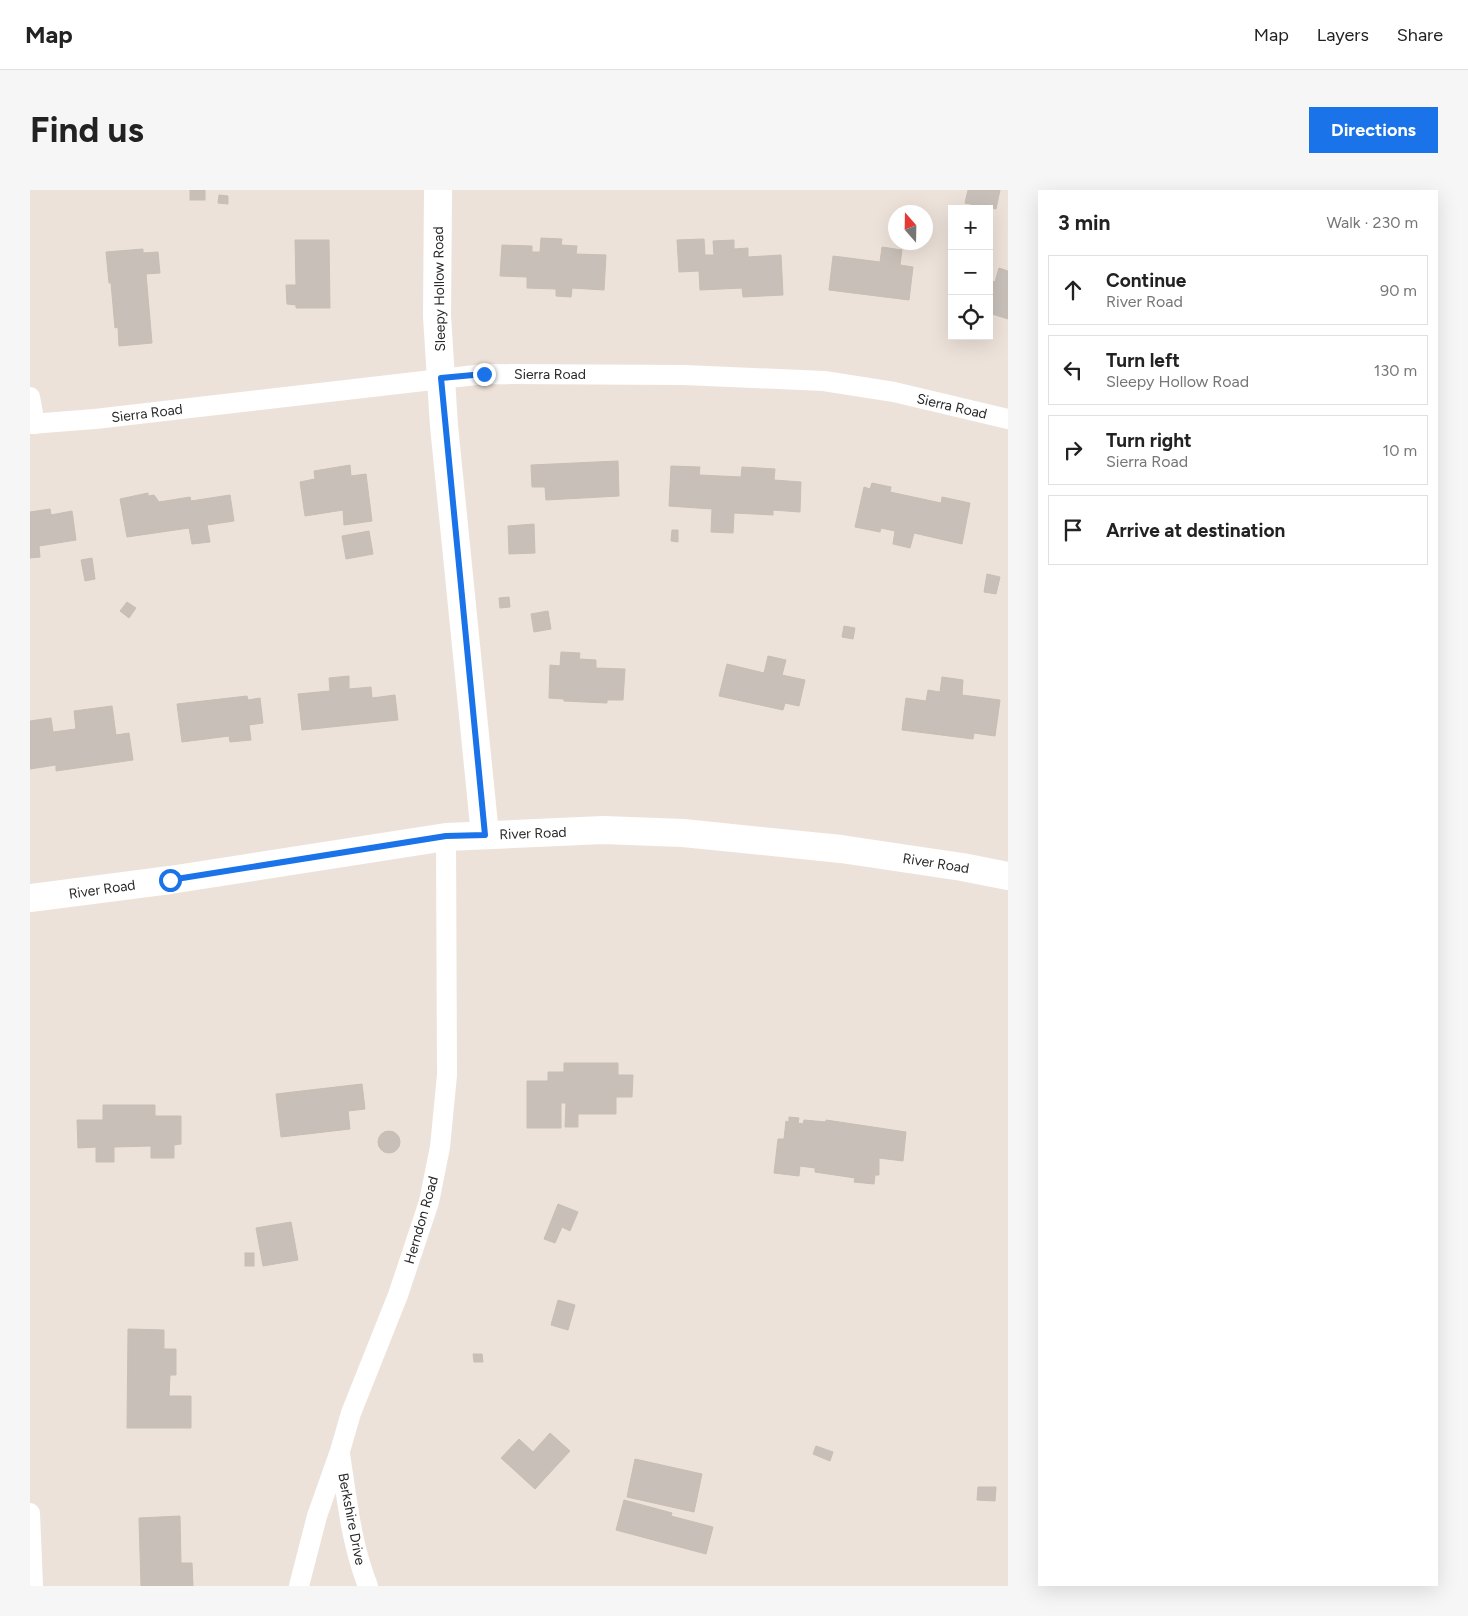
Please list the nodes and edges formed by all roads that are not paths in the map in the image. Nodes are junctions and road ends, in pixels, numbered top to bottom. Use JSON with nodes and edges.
{"nodes":[{"id":1,"x":438,"y":190,"type":"edge"},
{"id":2,"x":441,"y":378,"type":"junction"},
{"id":3,"x":30,"y":397,"type":"edge"},
{"id":4,"x":1008,"y":419,"type":"edge"},
{"id":5,"x":32,"y":424,"type":"edge"},
{"id":6,"x":485,"y":835,"type":"junction"},
{"id":7,"x":446,"y":836,"type":"junction"},
{"id":8,"x":1008,"y":876,"type":"edge"},
{"id":9,"x":30,"y":898,"type":"edge"},
{"id":10,"x":340,"y":1451,"type":"junction"},
{"id":11,"x":30,"y":1513,"type":"edge"},
{"id":12,"x":33,"y":1586,"type":"edge"},
{"id":13,"x":299,"y":1586,"type":"edge"},
{"id":14,"x":368,"y":1586,"type":"edge"}],
"edges":[{"from":1,"to":2,"type":"main road","name":"Sleepy Hollow Road"},
{"from":2,"to":4,"type":"street","name":"Sierra Road"},
{"from":2,"to":5,"type":"street","name":"Sierra Road"},
{"from":2,"to":6,"type":"main road","name":"Sleepy Hollow Road"},
{"from":3,"to":5,"type":"street"},
{"from":6,"to":7,"type":"main road","name":"River Road"},
{"from":6,"to":8,"type":"main road","name":"River Road"},
{"from":7,"to":9,"type":"main road","name":"River Road"},
{"from":7,"to":10,"type":"street","name":"Herndon Road"},
{"from":10,"to":13,"type":"street","name":"Herndon Road"},
{"from":10,"to":14,"type":"street","name":"Berkshire Drive"},
{"from":11,"to":12,"type":"street"}]}
